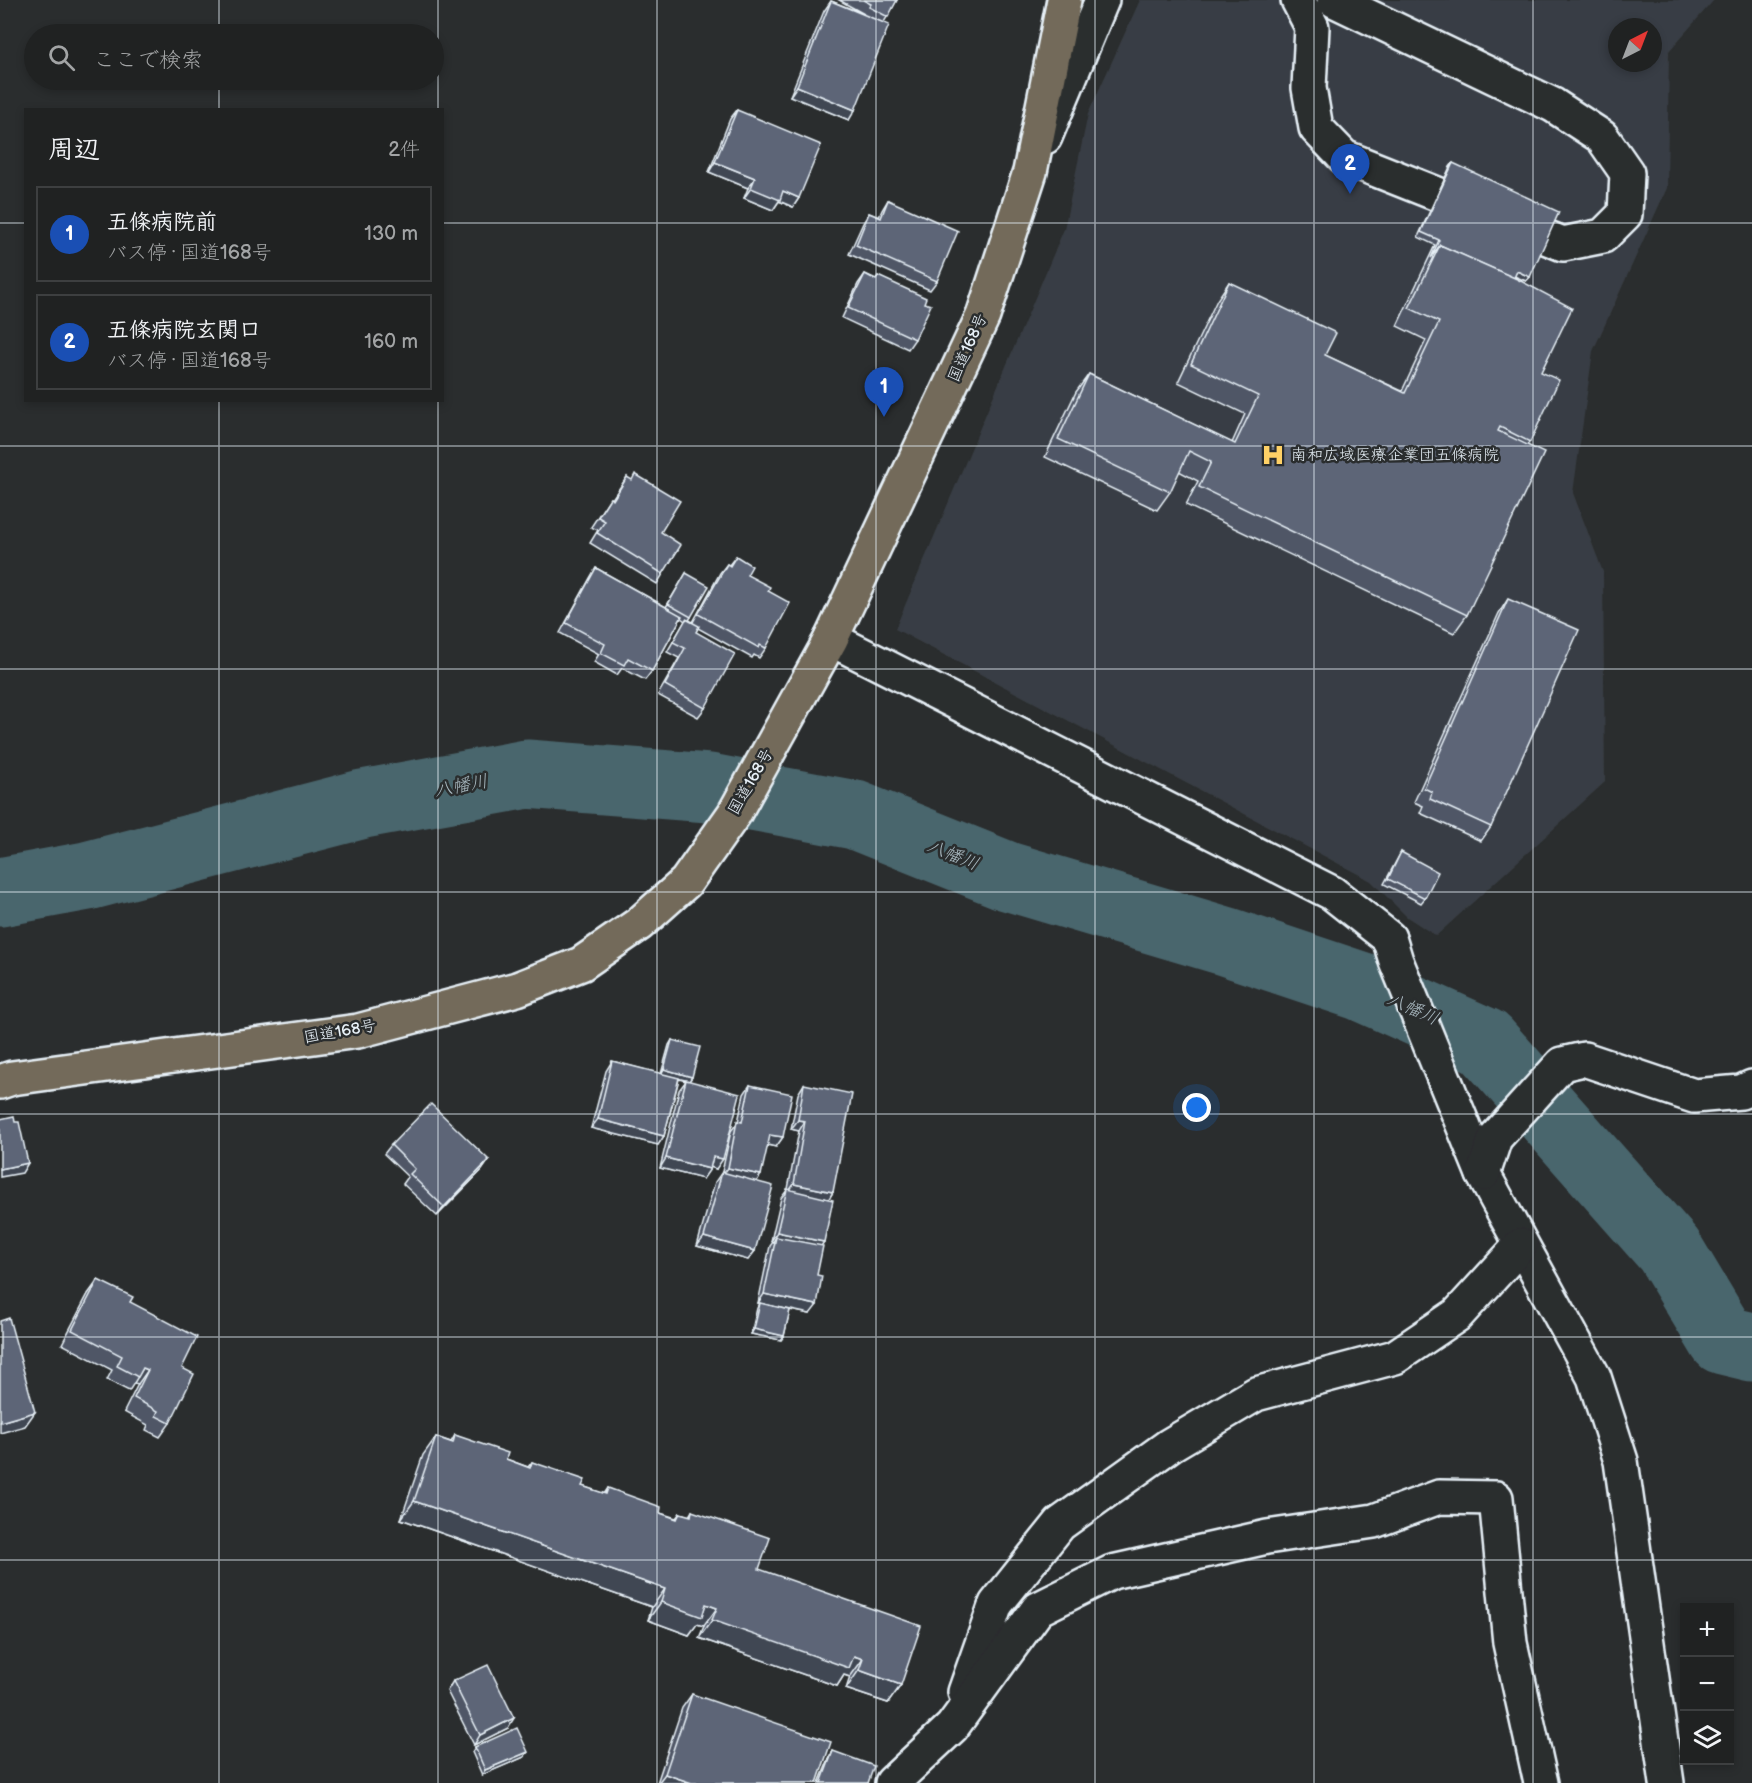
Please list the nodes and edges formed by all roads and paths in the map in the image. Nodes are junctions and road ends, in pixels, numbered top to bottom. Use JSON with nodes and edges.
{"nodes":[{"id":1,"x":1064,"y":0,"type":"edge"},
{"id":2,"x":1102,"y":0,"type":"edge"},
{"id":3,"x":1298,"y":0,"type":"edge"},
{"id":4,"x":1334,"y":0,"type":"edge"},
{"id":5,"x":1030,"y":172,"type":"junction"},
{"id":6,"x":831,"y":639,"type":"junction"},
{"id":7,"x":0,"y":1082,"type":"edge"},
{"id":8,"x":1752,"y":1087,"type":"edge"},
{"id":9,"x":1483,"y":1174,"type":"junction"},
{"id":10,"x":1521,"y":1245,"type":"junction"},
{"id":11,"x":952,"y":1727,"type":"junction"},
{"id":12,"x":892,"y":1783,"type":"edge"},
{"id":13,"x":1541,"y":1783,"type":"edge"},
{"id":14,"x":1667,"y":1783,"type":"edge"}],
"edges":[{"from":1,"to":5,"type":"highway","name":"国道168号"},
{"from":2,"to":5,"type":"street"},
{"from":3,"to":4,"type":"street"},
{"from":5,"to":6,"type":"highway","name":"国道168号"},
{"from":6,"to":7,"type":"highway","name":"国道168号"},
{"from":6,"to":9,"type":"street"},
{"from":8,"to":9,"type":"street"},
{"from":9,"to":10,"type":"street"},
{"from":10,"to":11,"type":"street"},
{"from":10,"to":14,"type":"street"},
{"from":11,"to":12,"type":"street"},
{"from":11,"to":13,"type":"street"}]}
